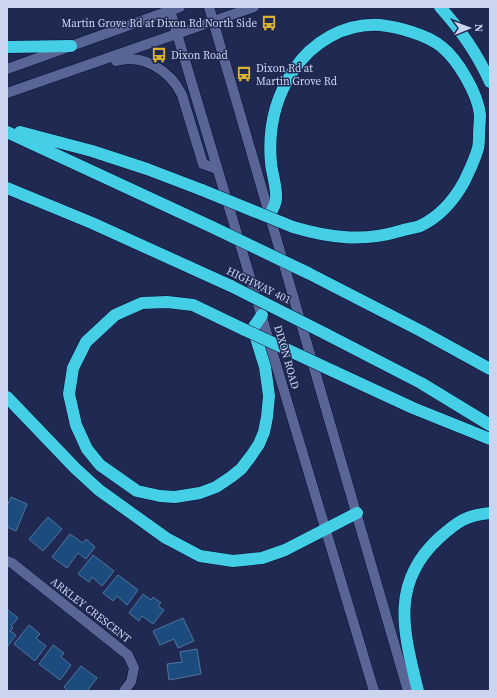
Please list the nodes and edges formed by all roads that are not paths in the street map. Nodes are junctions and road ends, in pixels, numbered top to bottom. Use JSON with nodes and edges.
{"nodes":[{"id":1,"x":210,"y":7,"type":"edge"},
{"id":2,"x":254,"y":7,"type":"edge"},
{"id":3,"x":440,"y":7,"type":"edge"},
{"id":4,"x":173,"y":8,"type":"edge"},
{"id":5,"x":214,"y":21,"type":"junction"},
{"id":6,"x":177,"y":34,"type":"junction"},
{"id":7,"x":71,"y":46,"type":"junction"},
{"id":8,"x":7,"y":47,"type":"edge"},
{"id":9,"x":91,"y":65,"type":"junction"},
{"id":10,"x":7,"y":69,"type":"edge"},
{"id":11,"x":490,"y":82,"type":"edge"},
{"id":12,"x":7,"y":93,"type":"edge"},
{"id":13,"x":7,"y":128,"type":"edge"},
{"id":14,"x":7,"y":132,"type":"edge"},
{"id":15,"x":217,"y":169,"type":"junction"},
{"id":16,"x":7,"y":188,"type":"edge"},
{"id":17,"x":270,"y":214,"type":"junction"},
{"id":18,"x":262,"y":315,"type":"junction"},
{"id":19,"x":490,"y":369,"type":"edge"},
{"id":20,"x":7,"y":396,"type":"edge"},
{"id":21,"x":490,"y":425,"type":"edge"},
{"id":22,"x":490,"y":439,"type":"edge"},
{"id":23,"x":357,"y":513,"type":"junction"},
{"id":24,"x":490,"y":513,"type":"edge"},
{"id":25,"x":326,"y":529,"type":"junction"},
{"id":26,"x":7,"y":561,"type":"edge"},
{"id":27,"x":124,"y":691,"type":"edge"},
{"id":28,"x":374,"y":691,"type":"edge"},
{"id":29,"x":408,"y":691,"type":"edge"},
{"id":30,"x":418,"y":691,"type":"edge"}],
"edges":[{"from":1,"to":5,"type":"main road","name":"DIXON ROAD"},
{"from":2,"to":5,"type":"main road"},
{"from":3,"to":11,"type":"highway"},
{"from":4,"to":6,"type":"main road","name":"DIXON ROAD"},
{"from":4,"to":7,"type":"main road"},
{"from":5,"to":6,"type":"main road"},
{"from":5,"to":17,"type":"main road","name":"DIXON ROAD"},
{"from":6,"to":9,"type":"main road"},
{"from":6,"to":15,"type":"main road","name":"DIXON ROAD"},
{"from":7,"to":8,"type":"highway"},
{"from":7,"to":10,"type":"main road"},
{"from":9,"to":12,"type":"main road"},
{"from":9,"to":15,"type":"main road"},
{"from":13,"to":17,"type":"highway","bridge":true},
{"from":14,"to":19,"type":"highway","bridge":true},
{"from":15,"to":18,"type":"main road","name":"DIXON ROAD"},
{"from":16,"to":21,"type":"highway","name":"HIGHWAY 401","bridge":true},
{"from":17,"to":23,"type":"main road","name":"DIXON ROAD"},
{"from":18,"to":22,"type":"highway","bridge":true},
{"from":18,"to":25,"type":"main road","name":"DIXON ROAD"},
{"from":20,"to":25,"type":"highway"},
{"from":23,"to":25,"type":"highway"},
{"from":23,"to":29,"type":"main road","name":"DIXON ROAD"},
{"from":24,"to":30,"type":"highway"},
{"from":25,"to":28,"type":"main road","name":"DIXON ROAD"},
{"from":26,"to":27,"type":"main road","name":"ARKLEY CRESCENT"}]}
